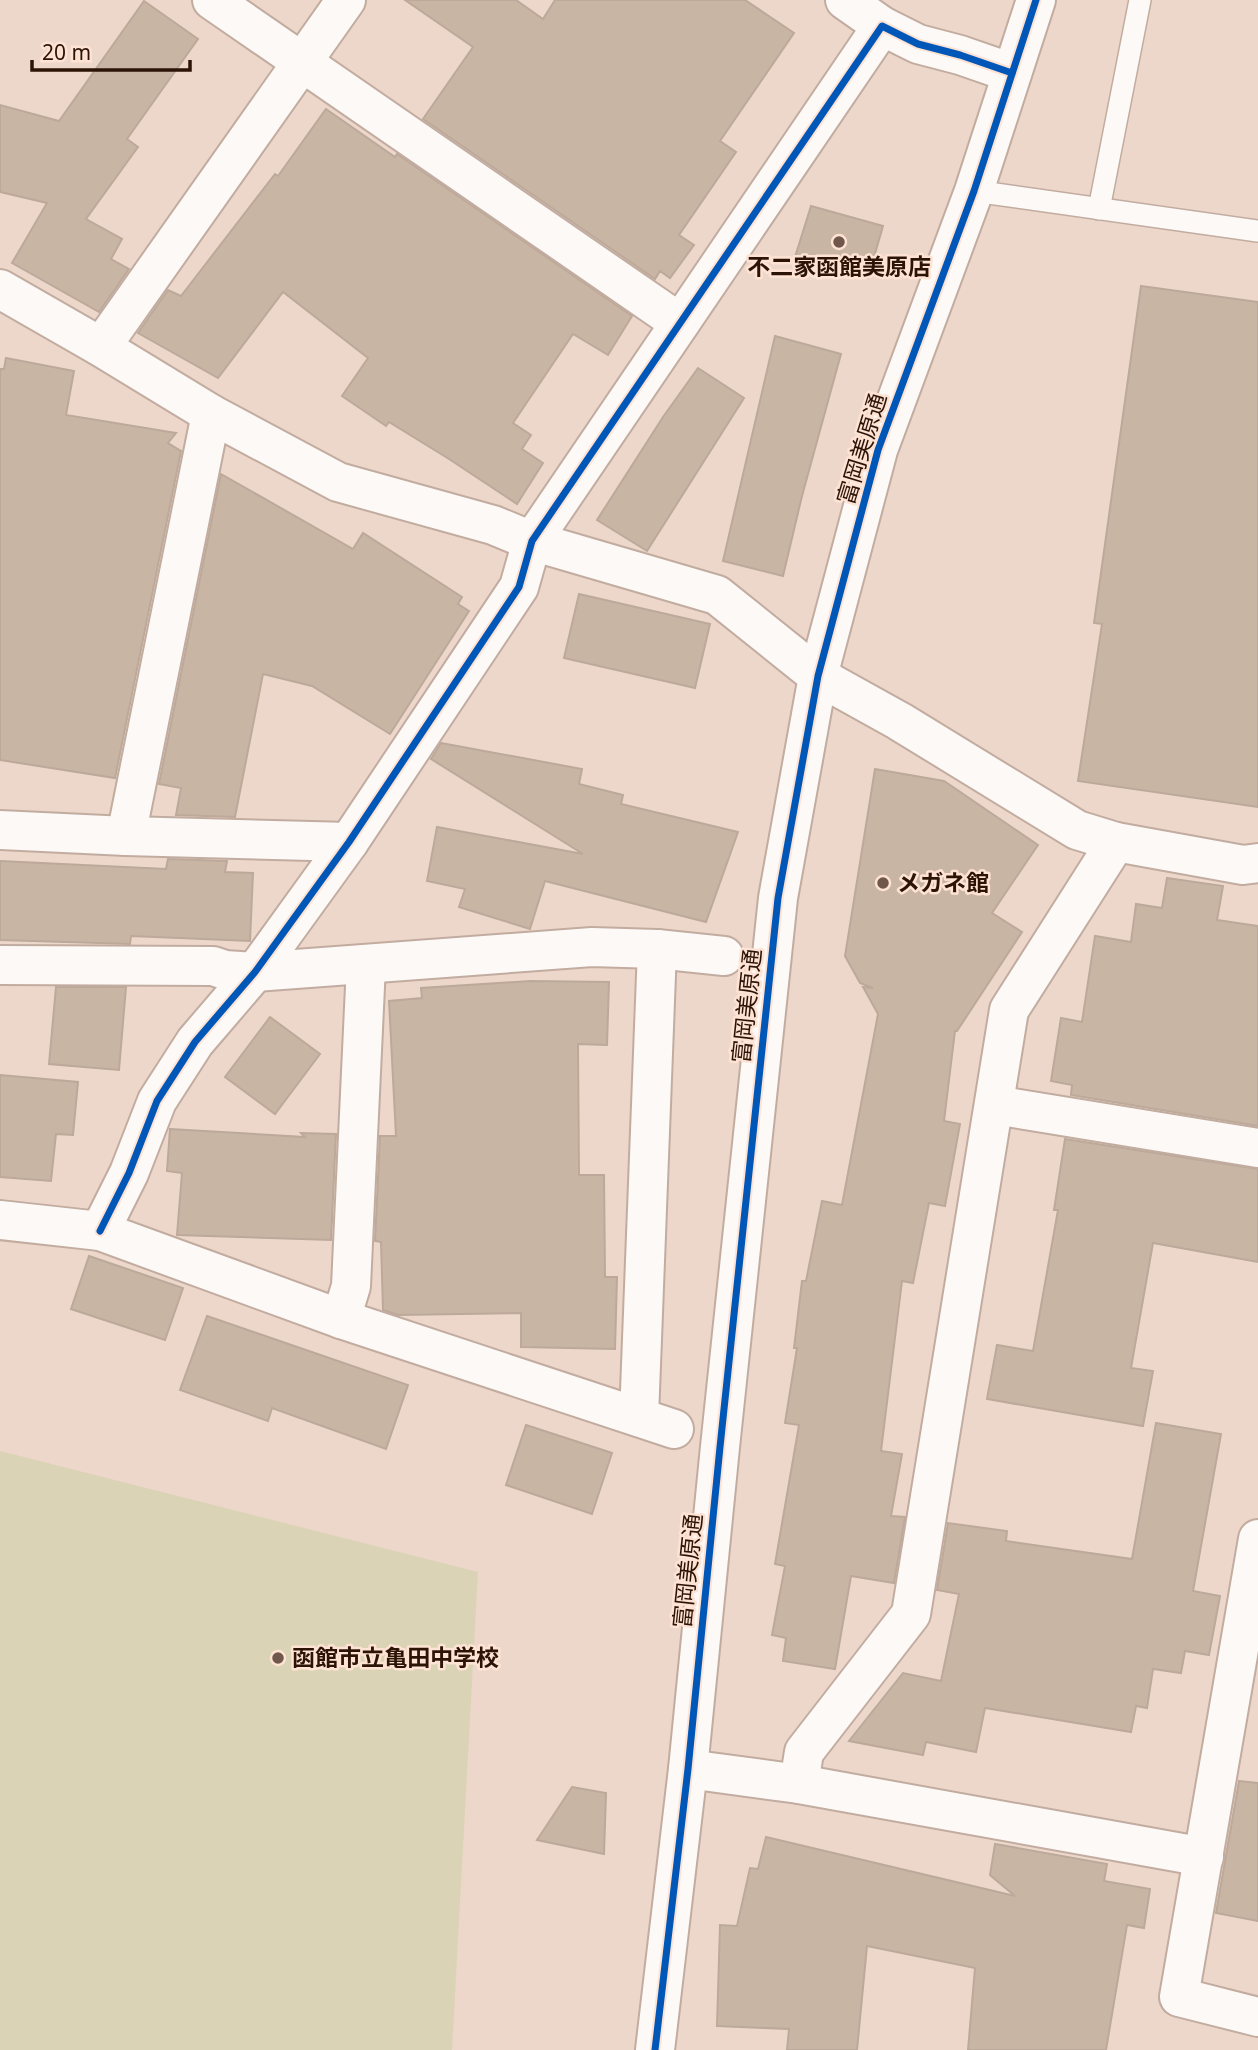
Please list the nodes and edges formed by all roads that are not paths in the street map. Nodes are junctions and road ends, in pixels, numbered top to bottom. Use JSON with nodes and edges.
{"nodes":[{"id":1,"x":212,"y":0,"type":"edge"},
{"id":2,"x":346,"y":0,"type":"edge"},
{"id":3,"x":845,"y":0,"type":"edge"},
{"id":4,"x":1036,"y":0,"type":"edge"},
{"id":5,"x":1140,"y":0,"type":"edge"},
{"id":6,"x":882,"y":26,"type":"junction"},
{"id":7,"x":303,"y":64,"type":"junction"},
{"id":8,"x":1012,"y":73,"type":"junction"},
{"id":9,"x":974,"y":191,"type":"junction"},
{"id":10,"x":1099,"y":209,"type":"junction"},
{"id":11,"x":1258,"y":230,"type":"edge"},
{"id":12,"x":0,"y":289,"type":"edge"},
{"id":13,"x":680,"y":323,"type":"junction"},
{"id":14,"x":101,"y":347,"type":"junction"},
{"id":15,"x":211,"y":414,"type":"junction"},
{"id":16,"x":532,"y":541,"type":"junction"},
{"id":17,"x":818,"y":676,"type":"junction"},
{"id":18,"x":0,"y":830,"type":"edge"},
{"id":19,"x":126,"y":836,"type":"junction"},
{"id":20,"x":349,"y":842,"type":"junction"},
{"id":21,"x":1116,"y":842,"type":"junction"},
{"id":22,"x":1258,"y":863,"type":"edge"},
{"id":23,"x":657,"y":949,"type":"junction"},
{"id":24,"x":724,"y":956,"type":"dead end"},
{"id":25,"x":0,"y":965,"type":"edge"},
{"id":26,"x":366,"y":965,"type":"junction"},
{"id":27,"x":256,"y":972,"type":"junction"},
{"id":28,"x":995,"y":1105,"type":"junction"},
{"id":29,"x":1258,"y":1148,"type":"edge"},
{"id":30,"x":0,"y":1220,"type":"edge"},
{"id":31,"x":100,"y":1231,"type":"junction"},
{"id":32,"x":341,"y":1319,"type":"junction"},
{"id":33,"x":1258,"y":1539,"type":"edge"},
{"id":34,"x":688,"y":1769,"type":"junction"},
{"id":35,"x":799,"y":1784,"type":"junction"},
{"id":36,"x":1204,"y":1857,"type":"junction"},
{"id":37,"x":1258,"y":2017,"type":"edge"},
{"id":38,"x":655,"y":2050,"type":"edge"}],
"edges":[{"from":1,"to":7,"type":"street"},
{"from":2,"to":7,"type":"street"},
{"from":3,"to":6,"type":"street"},
{"from":4,"to":8,"type":"street","name":"富岡美原通"},
{"from":5,"to":10,"type":"lane"},
{"from":6,"to":8,"type":"street"},
{"from":6,"to":13,"type":"street"},
{"from":7,"to":13,"type":"street"},
{"from":7,"to":14,"type":"street"},
{"from":8,"to":9,"type":"street","name":"富岡美原通"},
{"from":9,"to":10,"type":"lane"},
{"from":9,"to":17,"type":"street","name":"富岡美原通"},
{"from":10,"to":11,"type":"lane"},
{"from":12,"to":14,"type":"street"},
{"from":13,"to":16,"type":"street"},
{"from":14,"to":15,"type":"street"},
{"from":15,"to":16,"type":"street"},
{"from":15,"to":19,"type":"street"},
{"from":16,"to":17,"type":"street"},
{"from":16,"to":20,"type":"street"},
{"from":17,"to":21,"type":"street"},
{"from":17,"to":34,"type":"street","name":"富岡美原通"},
{"from":18,"to":19,"type":"street"},
{"from":19,"to":20,"type":"street"},
{"from":20,"to":27,"type":"street"},
{"from":21,"to":22,"type":"street"},
{"from":21,"to":28,"type":"street"},
{"from":23,"to":24,"type":"street"},
{"from":23,"to":26,"type":"street"},
{"from":23,"to":32,"type":"street"},
{"from":25,"to":27,"type":"street"},
{"from":26,"to":27,"type":"street"},
{"from":26,"to":32,"type":"street"},
{"from":27,"to":31,"type":"street"},
{"from":28,"to":29,"type":"street"},
{"from":28,"to":35,"type":"street"},
{"from":30,"to":31,"type":"street"},
{"from":31,"to":32,"type":"street"},
{"from":33,"to":36,"type":"street"},
{"from":34,"to":35,"type":"street"},
{"from":34,"to":38,"type":"street","name":"富岡美原通"},
{"from":35,"to":36,"type":"street"},
{"from":36,"to":37,"type":"street"}]}
